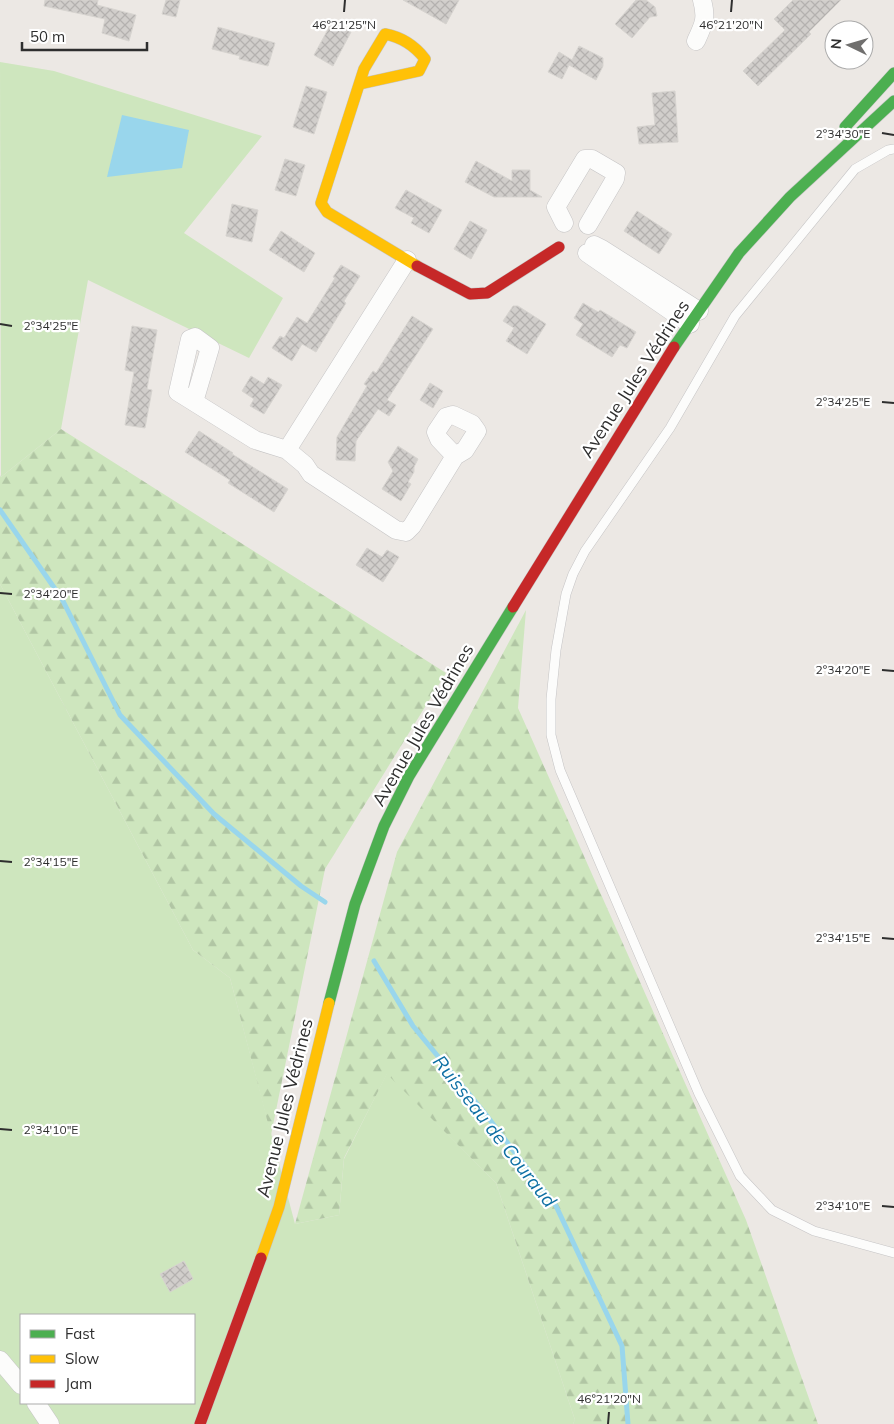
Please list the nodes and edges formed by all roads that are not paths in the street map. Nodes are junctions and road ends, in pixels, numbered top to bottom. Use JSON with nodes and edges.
{"nodes":[{"id":1,"x":702,"y":0,"type":"edge"},
{"id":2,"x":696,"y":41,"type":"dead end"},
{"id":3,"x":894,"y":73,"type":"edge"},
{"id":4,"x":360,"y":84,"type":"junction"},
{"id":5,"x":894,"y":101,"type":"edge"},
{"id":6,"x":894,"y":149,"type":"edge"},
{"id":7,"x":790,"y":197,"type":"junction"},
{"id":8,"x":564,"y":224,"type":"junction"},
{"id":9,"x":588,"y":224,"type":"junction"},
{"id":10,"x":559,"y":246,"type":"junction"},
{"id":11,"x":590,"y":249,"type":"junction"},
{"id":12,"x":407,"y":260,"type":"junction"},
{"id":13,"x":695,"y":317,"type":"junction"},
{"id":14,"x":194,"y":402,"type":"dead end"},
{"id":15,"x":287,"y":450,"type":"junction"},
{"id":16,"x":456,"y":456,"type":"dead end"},
{"id":17,"x":894,"y":1253,"type":"edge"},
{"id":18,"x":0,"y":1360,"type":"edge"},
{"id":19,"x":20,"y":1384,"type":"edge"},
{"id":20,"x":37,"y":1404,"type":"edge"},
{"id":21,"x":50,"y":1424,"type":"edge"},
{"id":22,"x":200,"y":1424,"type":"edge"}],
"edges":[{"from":1,"to":2,"type":"street"},
{"from":3,"to":7,"type":"main road","name":"Avenue Jules Védrines"},
{"from":4,"to":4,"type":"main road"},
{"from":4,"to":12,"type":"main road"},
{"from":5,"to":7,"type":"main road","name":"Avenue Jules Védrines"},
{"from":6,"to":17,"type":"lane"},
{"from":7,"to":13,"type":"main road","name":"Avenue Jules Védrines"},
{"from":8,"to":9,"type":"street"},
{"from":8,"to":9,"type":"street"},
{"from":8,"to":10,"type":"street"},
{"from":9,"to":11,"type":"street"},
{"from":10,"to":11,"type":"street"},
{"from":10,"to":12,"type":"main road"},
{"from":11,"to":13,"type":"street"},
{"from":12,"to":15,"type":"street"},
{"from":13,"to":22,"type":"main road","name":"Avenue Jules Védrines"},
{"from":14,"to":15,"type":"street"},
{"from":15,"to":16,"type":"street"},
{"from":18,"to":19,"type":"street"},
{"from":20,"to":21,"type":"street"}]}
